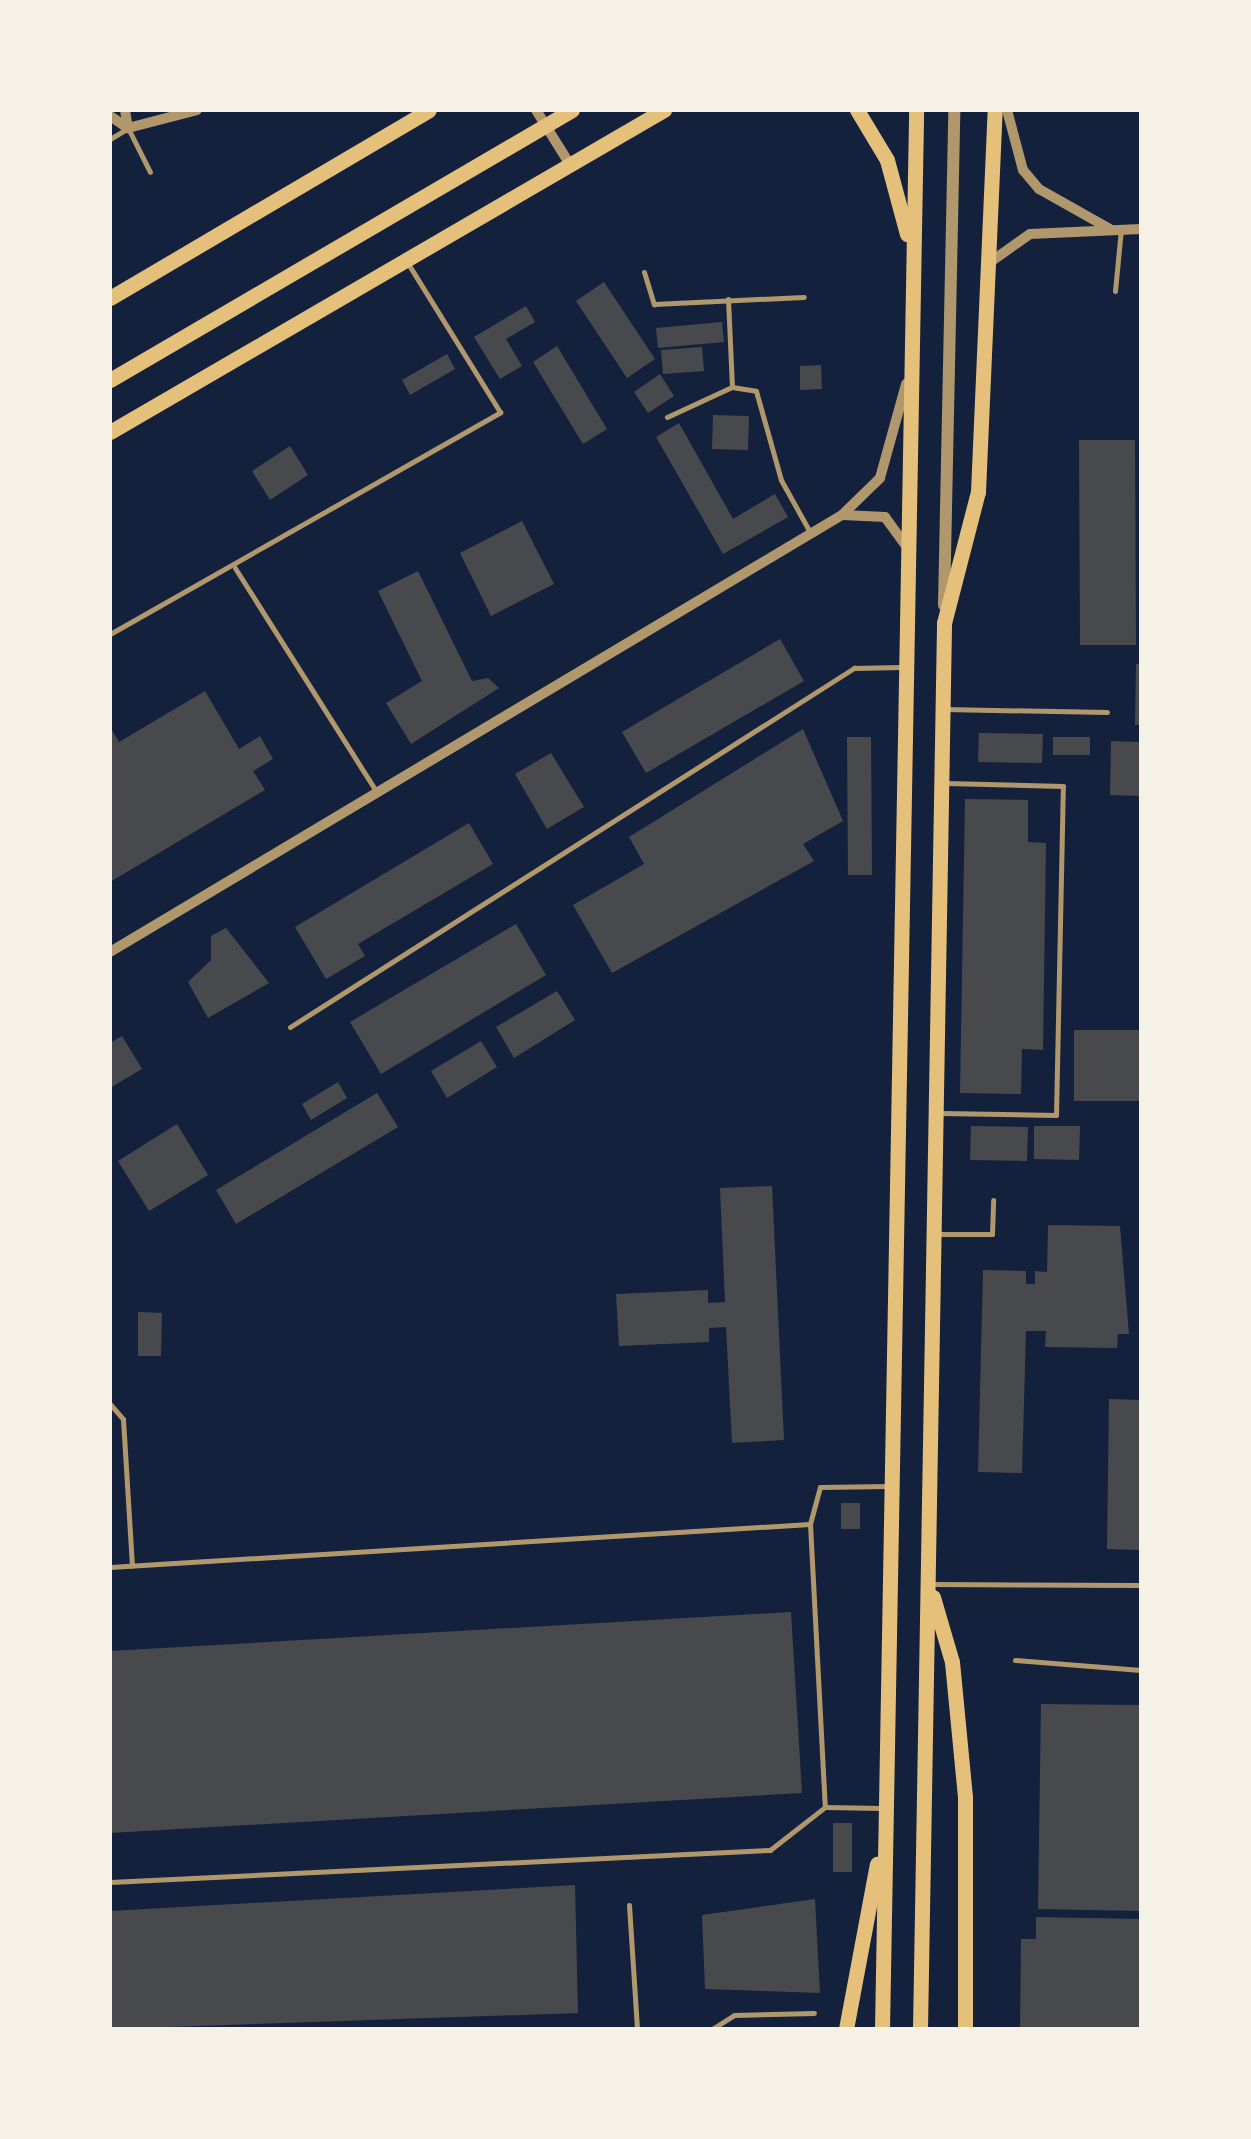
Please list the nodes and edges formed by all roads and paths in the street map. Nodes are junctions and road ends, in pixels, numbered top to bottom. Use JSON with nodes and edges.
{"nodes":[{"id":1,"x":126,"y":110,"type":"edge"},
{"id":2,"x":198,"y":110,"type":"edge"},
{"id":3,"x":429,"y":110,"type":"edge"},
{"id":4,"x":536,"y":110,"type":"edge"},
{"id":5,"x":572,"y":110,"type":"edge"},
{"id":6,"x":664,"y":110,"type":"edge"},
{"id":7,"x":857,"y":110,"type":"edge"},
{"id":8,"x":916,"y":110,"type":"edge"},
{"id":9,"x":954,"y":110,"type":"edge"},
{"id":10,"x":994,"y":110,"type":"edge"},
{"id":11,"x":1008,"y":110,"type":"edge"},
{"id":12,"x":110,"y":116,"type":"edge"},
{"id":13,"x":128,"y":128,"type":"junction"},
{"id":14,"x":110,"y":139,"type":"edge"},
{"id":15,"x":569,"y":163,"type":"junction"},
{"id":16,"x":150,"y":172,"type":"dead end"},
{"id":17,"x":1115,"y":229,"type":"junction"},
{"id":18,"x":1141,"y":229,"type":"edge"},
{"id":19,"x":912,"y":255,"type":"junction"},
{"id":20,"x":406,"y":259,"type":"junction"},
{"id":21,"x":989,"y":263,"type":"junction"},
{"id":22,"x":644,"y":272,"type":"dead end"},
{"id":23,"x":1115,"y":291,"type":"dead end"},
{"id":24,"x":804,"y":297,"type":"dead end"},
{"id":25,"x":110,"y":298,"type":"edge"},
{"id":26,"x":728,"y":299,"type":"junction"},
{"id":27,"x":911,"y":366,"type":"junction"},
{"id":28,"x":110,"y":380,"type":"edge"},
{"id":29,"x":732,"y":388,"type":"junction"},
{"id":30,"x":667,"y":417,"type":"dead end"},
{"id":31,"x":110,"y":432,"type":"edge"},
{"id":32,"x":842,"y":515,"type":"junction"},
{"id":33,"x":811,"y":534,"type":"junction"},
{"id":34,"x":908,"y":548,"type":"junction"},
{"id":35,"x":235,"y":568,"type":"junction"},
{"id":36,"x":944,"y":623,"type":"junction"},
{"id":37,"x":110,"y":634,"type":"edge"},
{"id":38,"x":906,"y":667,"type":"junction"},
{"id":39,"x":942,"y":709,"type":"junction"},
{"id":40,"x":1108,"y":712,"type":"dead end"},
{"id":41,"x":942,"y":783,"type":"junction"},
{"id":42,"x":377,"y":793,"type":"junction"},
{"id":43,"x":110,"y":952,"type":"edge"},
{"id":44,"x":290,"y":1027,"type":"dead end"},
{"id":45,"x":936,"y":1113,"type":"junction"},
{"id":46,"x":993,"y":1200,"type":"dead end"},
{"id":47,"x":934,"y":1234,"type":"junction"},
{"id":48,"x":110,"y":1404,"type":"edge"},
{"id":49,"x":891,"y":1486,"type":"junction"},
{"id":50,"x":810,"y":1524,"type":"junction"},
{"id":51,"x":132,"y":1566,"type":"junction"},
{"id":52,"x":110,"y":1567,"type":"edge"},
{"id":53,"x":929,"y":1584,"type":"junction"},
{"id":54,"x":1141,"y":1585,"type":"edge"},
{"id":55,"x":1015,"y":1660,"type":"dead end"},
{"id":56,"x":1141,"y":1670,"type":"edge"},
{"id":57,"x":824,"y":1807,"type":"junction"},
{"id":58,"x":883,"y":1808,"type":"junction"},
{"id":59,"x":883,"y":1841,"type":"junction"},
{"id":60,"x":110,"y":1882,"type":"edge"},
{"id":61,"x":629,"y":1905,"type":"dead end"},
{"id":62,"x":814,"y":2013,"type":"dead end"},
{"id":63,"x":637,"y":2029,"type":"edge"},
{"id":64,"x":712,"y":2029,"type":"edge"},
{"id":65,"x":846,"y":2029,"type":"edge"},
{"id":66,"x":882,"y":2029,"type":"edge"},
{"id":67,"x":920,"y":2029,"type":"edge"},
{"id":68,"x":966,"y":2029,"type":"edge"}],
"edges":[{"from":1,"to":13,"type":"street"},
{"from":2,"to":13,"type":"street"},
{"from":3,"to":25,"type":"main road"},
{"from":4,"to":15,"type":"street"},
{"from":5,"to":28,"type":"main road"},
{"from":6,"to":15,"type":"main road"},
{"from":7,"to":19,"type":"main road"},
{"from":8,"to":19,"type":"main road"},
{"from":9,"to":36,"type":"street"},
{"from":10,"to":21,"type":"main road"},
{"from":11,"to":17,"type":"street"},
{"from":12,"to":13,"type":"street"},
{"from":13,"to":14,"type":"lane"},
{"from":13,"to":16,"type":"lane"},
{"from":15,"to":20,"type":"main road"},
{"from":17,"to":18,"type":"street"},
{"from":17,"to":21,"type":"street"},
{"from":17,"to":23,"type":"lane"},
{"from":19,"to":27,"type":"main road"},
{"from":20,"to":31,"type":"main road"},
{"from":20,"to":35,"type":"lane"},
{"from":21,"to":36,"type":"main road"},
{"from":22,"to":26,"type":"lane"},
{"from":24,"to":26,"type":"lane"},
{"from":26,"to":29,"type":"lane"},
{"from":27,"to":32,"type":"street"},
{"from":27,"to":34,"type":"main road"},
{"from":29,"to":30,"type":"lane"},
{"from":29,"to":33,"type":"lane"},
{"from":32,"to":33,"type":"street"},
{"from":32,"to":34,"type":"street"},
{"from":33,"to":42,"type":"street"},
{"from":34,"to":38,"type":"main road"},
{"from":35,"to":37,"type":"lane"},
{"from":35,"to":42,"type":"lane"},
{"from":36,"to":39,"type":"main road"},
{"from":38,"to":44,"type":"lane"},
{"from":38,"to":49,"type":"main road"},
{"from":39,"to":40,"type":"lane"},
{"from":39,"to":41,"type":"main road"},
{"from":41,"to":45,"type":"main road"},
{"from":41,"to":45,"type":"lane"},
{"from":42,"to":43,"type":"street"},
{"from":45,"to":47,"type":"main road"},
{"from":46,"to":47,"type":"lane"},
{"from":47,"to":53,"type":"main road"},
{"from":48,"to":51,"type":"lane"},
{"from":49,"to":50,"type":"lane"},
{"from":49,"to":58,"type":"main road"},
{"from":50,"to":51,"type":"lane"},
{"from":50,"to":57,"type":"lane"},
{"from":51,"to":52,"type":"lane"},
{"from":53,"to":54,"type":"lane"},
{"from":53,"to":67,"type":"main road"},
{"from":53,"to":68,"type":"main road"},
{"from":55,"to":56,"type":"lane"},
{"from":57,"to":58,"type":"lane"},
{"from":57,"to":60,"type":"lane"},
{"from":58,"to":59,"type":"main road"},
{"from":59,"to":65,"type":"main road"},
{"from":59,"to":66,"type":"main road"},
{"from":61,"to":63,"type":"lane"},
{"from":62,"to":64,"type":"lane"}]}
